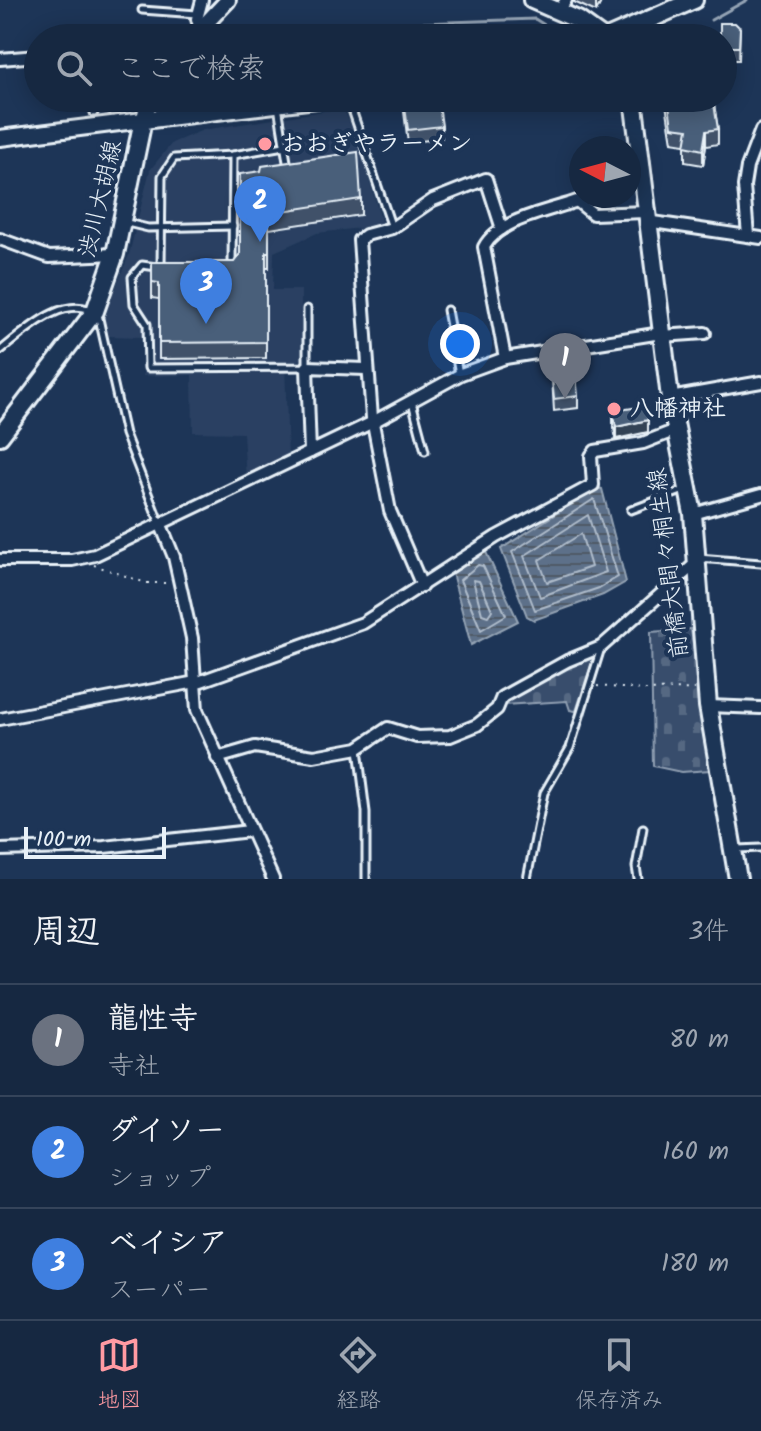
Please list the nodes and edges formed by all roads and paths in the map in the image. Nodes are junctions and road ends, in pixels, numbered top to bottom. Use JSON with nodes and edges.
{"nodes":[{"id":1,"x":202,"y":0,"type":"edge"},
{"id":2,"x":228,"y":0,"type":"edge"},
{"id":3,"x":532,"y":0,"type":"edge"},
{"id":4,"x":694,"y":0,"type":"edge"},
{"id":5,"x":562,"y":6,"type":"edge"},
{"id":6,"x":142,"y":10,"type":"dead end"},
{"id":7,"x":187,"y":24,"type":"edge"},
{"id":8,"x":198,"y":24,"type":"edge"},
{"id":9,"x":200,"y":24,"type":"edge"},
{"id":10,"x":586,"y":24,"type":"edge"},
{"id":11,"x":638,"y":24,"type":"edge"},
{"id":12,"x":24,"y":57,"type":"edge"},
{"id":13,"x":0,"y":59,"type":"edge"},
{"id":14,"x":146,"y":112,"type":"edge"},
{"id":15,"x":215,"y":112,"type":"edge"},
{"id":16,"x":279,"y":112,"type":"edge"},
{"id":17,"x":353,"y":112,"type":"edge"},
{"id":18,"x":635,"y":112,"type":"edge"},
{"id":19,"x":143,"y":120,"type":"junction"},
{"id":20,"x":761,"y":130,"type":"edge"},
{"id":21,"x":0,"y":138,"type":"edge"},
{"id":22,"x":284,"y":146,"type":"junction"},
{"id":23,"x":233,"y":155,"type":"junction"},
{"id":24,"x":302,"y":169,"type":"edge"},
{"id":25,"x":288,"y":171,"type":"junction"},
{"id":26,"x":274,"y":173,"type":"edge"},
{"id":27,"x":247,"y":177,"type":"edge"},
{"id":28,"x":233,"y":179,"type":"junction"},
{"id":29,"x":646,"y":217,"type":"junction"},
{"id":30,"x":123,"y":221,"type":"junction"},
{"id":31,"x":233,"y":226,"type":"junction"},
{"id":32,"x":162,"y":227,"type":"junction"},
{"id":33,"x":392,"y":228,"type":"junction"},
{"id":34,"x":502,"y":229,"type":"junction"},
{"id":35,"x":748,"y":236,"type":"junction"},
{"id":36,"x":761,"y":238,"type":"edge"},
{"id":37,"x":0,"y":239,"type":"edge"},
{"id":38,"x":115,"y":254,"type":"junction"},
{"id":39,"x":161,"y":268,"type":"junction"},
{"id":40,"x":170,"y":271,"type":"edge"},
{"id":41,"x":225,"y":271,"type":"edge"},
{"id":42,"x":307,"y":309,"type":"dead end"},
{"id":43,"x":447,"y":310,"type":"dead end"},
{"id":44,"x":95,"y":311,"type":"junction"},
{"id":45,"x":705,"y":333,"type":"dead end"},
{"id":46,"x":661,"y":335,"type":"junction"},
{"id":47,"x":0,"y":351,"type":"edge"},
{"id":48,"x":505,"y":358,"type":"junction"},
{"id":49,"x":307,"y":367,"type":"junction"},
{"id":50,"x":366,"y":369,"type":"junction"},
{"id":51,"x":459,"y":375,"type":"junction"},
{"id":52,"x":761,"y":382,"type":"edge"},
{"id":53,"x":670,"y":398,"type":"junction"},
{"id":54,"x":412,"y":401,"type":"junction"},
{"id":55,"x":373,"y":422,"type":"junction"},
{"id":56,"x":676,"y":430,"type":"junction"},
{"id":57,"x":0,"y":436,"type":"edge"},
{"id":58,"x":425,"y":451,"type":"dead end"},
{"id":59,"x":310,"y":452,"type":"junction"},
{"id":60,"x":688,"y":489,"type":"junction"},
{"id":61,"x":761,"y":495,"type":"edge"},
{"id":62,"x":631,"y":510,"type":"dead end"},
{"id":63,"x":693,"y":514,"type":"junction"},
{"id":64,"x":161,"y":525,"type":"junction"},
{"id":65,"x":83,"y":558,"type":"junction"},
{"id":66,"x":0,"y":560,"type":"edge"},
{"id":67,"x":696,"y":561,"type":"junction"},
{"id":68,"x":761,"y":563,"type":"edge"},
{"id":69,"x":178,"y":582,"type":"junction"},
{"id":70,"x":422,"y":586,"type":"junction"},
{"id":71,"x":601,"y":647,"type":"junction"},
{"id":72,"x":193,"y":683,"type":"junction"},
{"id":73,"x":588,"y":685,"type":"junction"},
{"id":74,"x":707,"y":688,"type":"junction"},
{"id":75,"x":708,"y":706,"type":"junction"},
{"id":76,"x":761,"y":708,"type":"edge"},
{"id":77,"x":0,"y":719,"type":"edge"},
{"id":78,"x":358,"y":748,"type":"junction"},
{"id":79,"x":217,"y":758,"type":"junction"},
{"id":80,"x":643,"y":828,"type":"dead end"},
{"id":81,"x":250,"y":831,"type":"junction"},
{"id":82,"x":761,"y":848,"type":"edge"},
{"id":83,"x":0,"y":850,"type":"edge"},
{"id":84,"x":733,"y":850,"type":"junction"},
{"id":85,"x":273,"y":879,"type":"edge"},
{"id":86,"x":366,"y":879,"type":"edge"},
{"id":87,"x":527,"y":879,"type":"edge"},
{"id":88,"x":638,"y":879,"type":"edge"},
{"id":89,"x":738,"y":879,"type":"edge"}],
"edges":[{"from":1,"to":8,"type":"street"},
{"from":2,"to":9,"type":"street"},
{"from":3,"to":5,"type":"main road"},
{"from":4,"to":11,"type":"main road"},
{"from":5,"to":10,"type":"main road"},
{"from":6,"to":7,"type":"lane"},
{"from":12,"to":13,"type":"street"},
{"from":14,"to":19,"type":"street"},
{"from":15,"to":19,"type":"main road","name":"渋川大胡線"},
{"from":16,"to":22,"type":"lane"},
{"from":17,"to":33,"type":"lane"},
{"from":18,"to":29,"type":"main road","name":"前橋大間々桐生線"},
{"from":19,"to":21,"type":"street"},
{"from":19,"to":30,"type":"main road","name":"渋川大胡線"},
{"from":20,"to":35,"type":"street"},
{"from":22,"to":23,"type":"lane"},
{"from":22,"to":25,"type":"lane"},
{"from":23,"to":28,"type":"lane"},
{"from":23,"to":32,"type":"lane"},
{"from":24,"to":25,"type":"lane"},
{"from":25,"to":26,"type":"lane"},
{"from":27,"to":28,"type":"lane"},
{"from":28,"to":31,"type":"lane"},
{"from":29,"to":34,"type":"street"},
{"from":29,"to":35,"type":"street"},
{"from":29,"to":46,"type":"main road","name":"前橋大間々桐生線"},
{"from":30,"to":32,"type":"lane"},
{"from":30,"to":38,"type":"main road","name":"渋川大胡線"},
{"from":31,"to":32,"type":"lane"},
{"from":31,"to":41,"type":"lane"},
{"from":32,"to":39,"type":"lane"},
{"from":33,"to":34,"type":"street"},
{"from":33,"to":50,"type":"street"},
{"from":34,"to":48,"type":"street"},
{"from":35,"to":36,"type":"street"},
{"from":37,"to":38,"type":"street"},
{"from":38,"to":44,"type":"main road","name":"渋川大胡線"},
{"from":39,"to":40,"type":"lane"},
{"from":39,"to":49,"type":"lane"},
{"from":42,"to":49,"type":"lane"},
{"from":43,"to":51,"type":"lane"},
{"from":44,"to":47,"type":"lane"},
{"from":44,"to":57,"type":"main road","name":"渋川大胡線"},
{"from":44,"to":64,"type":"lane"},
{"from":45,"to":46,"type":"street"},
{"from":46,"to":48,"type":"street"},
{"from":46,"to":53,"type":"main road","name":"前橋大間々桐生線"},
{"from":48,"to":51,"type":"street"},
{"from":49,"to":50,"type":"street"},
{"from":49,"to":59,"type":"street"},
{"from":50,"to":55,"type":"street"},
{"from":51,"to":54,"type":"street"},
{"from":52,"to":53,"type":"street"},
{"from":53,"to":56,"type":"main road","name":"前橋大間々桐生線"},
{"from":54,"to":55,"type":"street"},
{"from":54,"to":58,"type":"lane"},
{"from":55,"to":59,"type":"street"},
{"from":55,"to":70,"type":"street"},
{"from":56,"to":60,"type":"main road","name":"前橋大間々桐生線"},
{"from":56,"to":70,"type":"street"},
{"from":59,"to":64,"type":"street"},
{"from":60,"to":62,"type":"lane"},
{"from":60,"to":63,"type":"main road","name":"前橋大間々桐生線"},
{"from":61,"to":63,"type":"street"},
{"from":63,"to":67,"type":"main road","name":"前橋大間々桐生線"},
{"from":64,"to":65,"type":"street"},
{"from":64,"to":69,"type":"street"},
{"from":65,"to":66,"type":"street"},
{"from":65,"to":69,"type":"path"},
{"from":67,"to":68,"type":"lane"},
{"from":67,"to":71,"type":"street"},
{"from":67,"to":74,"type":"main road","name":"前橋大間々桐生線"},
{"from":69,"to":72,"type":"street"},
{"from":70,"to":72,"type":"street"},
{"from":71,"to":73,"type":"lane"},
{"from":71,"to":78,"type":"street"},
{"from":72,"to":77,"type":"street"},
{"from":72,"to":79,"type":"street"},
{"from":73,"to":74,"type":"path"},
{"from":73,"to":87,"type":"lane"},
{"from":74,"to":75,"type":"main road","name":"前橋大間々桐生線"},
{"from":75,"to":76,"type":"street"},
{"from":75,"to":84,"type":"main road","name":"前橋大間々桐生線"},
{"from":78,"to":79,"type":"street"},
{"from":78,"to":86,"type":"lane"},
{"from":79,"to":81,"type":"street"},
{"from":80,"to":88,"type":"lane"},
{"from":81,"to":83,"type":"street"},
{"from":81,"to":85,"type":"street"},
{"from":82,"to":84,"type":"lane"},
{"from":84,"to":89,"type":"main road","name":"前橋大間々桐生線"}]}
